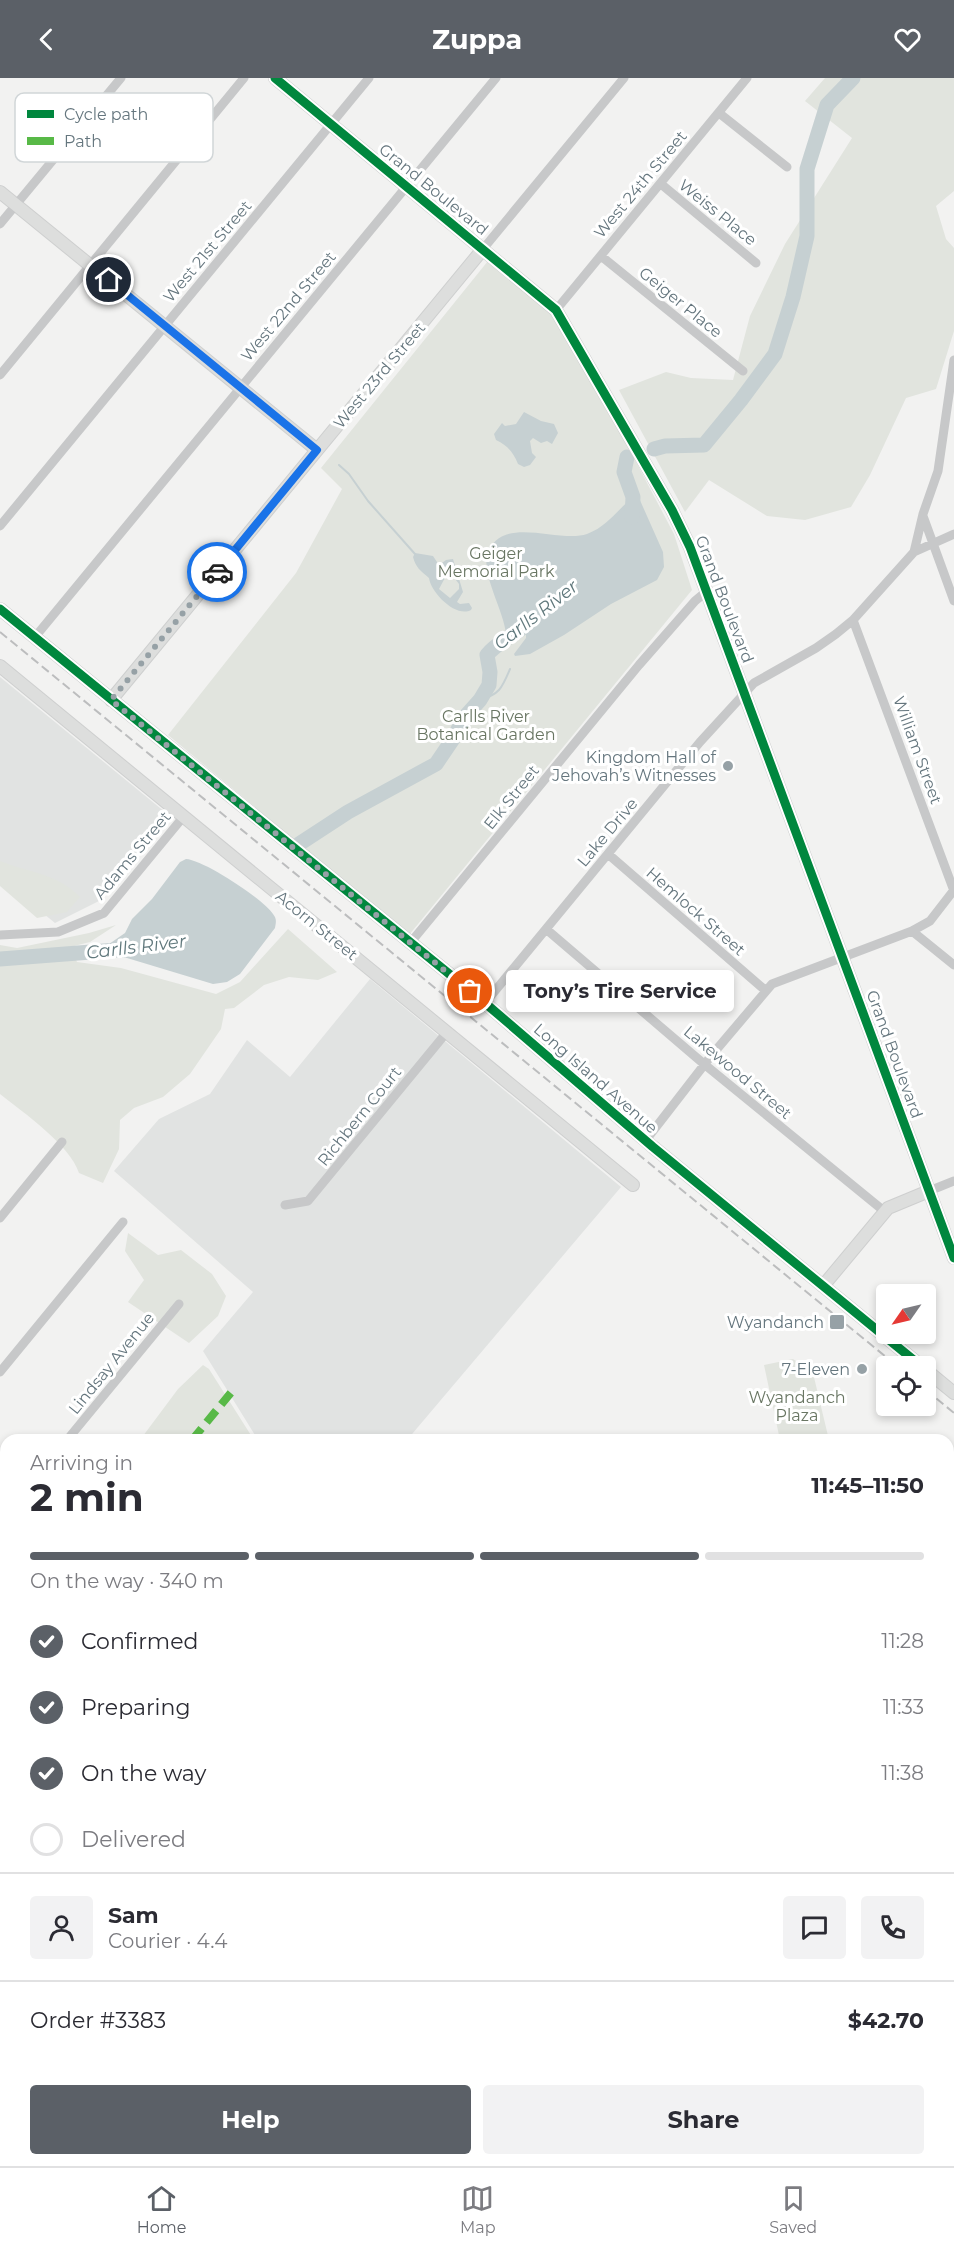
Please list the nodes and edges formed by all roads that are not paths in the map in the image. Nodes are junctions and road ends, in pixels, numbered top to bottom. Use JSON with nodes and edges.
{"nodes":[{"id":1,"x":121,"y":78,"type":"edge"},
{"id":2,"x":244,"y":78,"type":"edge"},
{"id":3,"x":275,"y":78,"type":"edge"},
{"id":4,"x":369,"y":78,"type":"edge"},
{"id":5,"x":496,"y":78,"type":"edge"},
{"id":6,"x":624,"y":78,"type":"edge"},
{"id":7,"x":747,"y":78,"type":"edge"},
{"id":8,"x":108,"y":93,"type":"edge"},
{"id":9,"x":719,"y":113,"type":"junction"},
{"id":10,"x":213,"y":116,"type":"edge"},
{"id":11,"x":331,"y":125,"type":"junction"},
{"id":12,"x":51,"y":162,"type":"edge"},
{"id":13,"x":175,"y":162,"type":"edge"},
{"id":14,"x":787,"y":167,"type":"dead end"},
{"id":15,"x":661,"y":184,"type":"junction"},
{"id":16,"x":407,"y":186,"type":"junction"},
{"id":17,"x":0,"y":192,"type":"edge"},
{"id":18,"x":16,"y":204,"type":"junction"},
{"id":19,"x":0,"y":224,"type":"edge"},
{"id":20,"x":483,"y":249,"type":"junction"},
{"id":21,"x":601,"y":256,"type":"junction"},
{"id":22,"x":756,"y":263,"type":"dead end"},
{"id":23,"x":91,"y":265,"type":"junction"},
{"id":24,"x":556,"y":310,"type":"junction"},
{"id":25,"x":164,"y":326,"type":"junction"},
{"id":26,"x":954,"y":360,"type":"edge"},
{"id":27,"x":743,"y":371,"type":"dead end"},
{"id":28,"x":0,"y":375,"type":"edge"},
{"id":29,"x":240,"y":388,"type":"junction"},
{"id":30,"x":950,"y":426,"type":"edge"},
{"id":31,"x":317,"y":450,"type":"junction"},
{"id":32,"x":923,"y":513,"type":"junction"},
{"id":33,"x":0,"y":526,"type":"edge"},
{"id":34,"x":954,"y":534,"type":"edge"},
{"id":35,"x":932,"y":543,"type":"junction"},
{"id":36,"x":914,"y":552,"type":"junction"},
{"id":37,"x":707,"y":591,"type":"junction"},
{"id":38,"x":954,"y":601,"type":"edge"},
{"id":39,"x":0,"y":609,"type":"edge"},
{"id":40,"x":853,"y":620,"type":"junction"},
{"id":41,"x":35,"y":637,"type":"junction"},
{"id":42,"x":0,"y":666,"type":"edge"},
{"id":43,"x":745,"y":693,"type":"junction"},
{"id":44,"x":111,"y":700,"type":"junction"},
{"id":45,"x":184,"y":816,"type":"junction"},
{"id":46,"x":608,"y":854,"type":"junction"},
{"id":47,"x":954,"y":890,"type":"edge"},
{"id":48,"x":546,"y":929,"type":"junction"},
{"id":49,"x":912,"y":931,"type":"junction"},
{"id":50,"x":0,"y":935,"type":"edge"},
{"id":51,"x":411,"y":942,"type":"junction"},
{"id":52,"x":843,"y":957,"type":"junction"},
{"id":53,"x":954,"y":965,"type":"edge"},
{"id":54,"x":765,"y":990,"type":"junction"},
{"id":55,"x":485,"y":1003,"type":"junction"},
{"id":56,"x":447,"y":1032,"type":"junction"},
{"id":57,"x":704,"y":1064,"type":"junction"},
{"id":58,"x":646,"y":1140,"type":"junction"},
{"id":59,"x":62,"y":1142,"type":"dead end"},
{"id":60,"x":954,"y":1181,"type":"edge"},
{"id":61,"x":633,"y":1185,"type":"dead end"},
{"id":62,"x":929,"y":1191,"type":"junction"},
{"id":63,"x":285,"y":1206,"type":"dead end"},
{"id":64,"x":884,"y":1211,"type":"junction"},
{"id":65,"x":0,"y":1218,"type":"edge"},
{"id":66,"x":123,"y":1222,"type":"dead end"},
{"id":67,"x":954,"y":1258,"type":"edge"},
{"id":68,"x":823,"y":1286,"type":"junction"},
{"id":69,"x":178,"y":1304,"type":"dead end"},
{"id":70,"x":909,"y":1356,"type":"edge"},
{"id":71,"x":0,"y":1372,"type":"edge"},
{"id":72,"x":936,"y":1379,"type":"edge"},
{"id":73,"x":954,"y":1394,"type":"edge"},
{"id":74,"x":72,"y":1434,"type":"edge"}],
"edges":[{"from":1,"to":8,"type":"street"},
{"from":2,"to":10,"type":"street"},
{"from":3,"to":11,"type":"street","name":"Grand Boulevard"},
{"from":4,"to":11,"type":"street","name":"West 21st Street"},
{"from":5,"to":16,"type":"street","name":"West 22nd Street"},
{"from":6,"to":20,"type":"street","name":"West 23rd Street"},
{"from":7,"to":9,"type":"street","name":"West 24th Street"},
{"from":9,"to":14,"type":"street"},
{"from":9,"to":15,"type":"street","name":"West 24th Street"},
{"from":11,"to":16,"type":"street","name":"Grand Boulevard"},
{"from":11,"to":25,"type":"street","name":"West 21st Street"},
{"from":12,"to":18,"type":"street"},
{"from":13,"to":23,"type":"street"},
{"from":15,"to":21,"type":"street","name":"West 24th Street"},
{"from":15,"to":22,"type":"street","name":"Weiss Place"},
{"from":16,"to":20,"type":"street","name":"Grand Boulevard"},
{"from":16,"to":29,"type":"street","name":"West 22nd Street"},
{"from":17,"to":18,"type":"street"},
{"from":18,"to":19,"type":"street"},
{"from":18,"to":23,"type":"street"},
{"from":20,"to":24,"type":"street","name":"Grand Boulevard"},
{"from":20,"to":31,"type":"street","name":"West 23rd Street"},
{"from":21,"to":24,"type":"street","name":"West 24th Street"},
{"from":21,"to":27,"type":"street","name":"Geiger Place"},
{"from":23,"to":25,"type":"street"},
{"from":23,"to":28,"type":"street"},
{"from":24,"to":37,"type":"street","name":"Grand Boulevard"},
{"from":25,"to":29,"type":"street"},
{"from":25,"to":33,"type":"street","name":"West 21st Street"},
{"from":26,"to":30,"type":"street"},
{"from":29,"to":31,"type":"street"},
{"from":29,"to":41,"type":"street","name":"West 22nd Street"},
{"from":30,"to":32,"type":"street"},
{"from":31,"to":44,"type":"street","name":"West 23rd Street"},
{"from":32,"to":35,"type":"street"},
{"from":32,"to":36,"type":"street"},
{"from":34,"to":35,"type":"street","name":"Lake Drive"},
{"from":35,"to":36,"type":"street","name":"Lake Drive"},
{"from":35,"to":38,"type":"street"},
{"from":36,"to":40,"type":"street","name":"Lake Drive"},
{"from":37,"to":43,"type":"street","name":"Grand Boulevard"},
{"from":37,"to":51,"type":"street","name":"Elk Street"},
{"from":39,"to":41,"type":"street","name":"Long Island Avenue"},
{"from":40,"to":43,"type":"street","name":"Lake Drive"},
{"from":40,"to":47,"type":"street","name":"William Street"},
{"from":41,"to":44,"type":"street","name":"Long Island Avenue"},
{"from":42,"to":45,"type":"street","name":"Acorn Street"},
{"from":43,"to":46,"type":"street","name":"Lake Drive"},
{"from":43,"to":52,"type":"street","name":"Grand Boulevard"},
{"from":44,"to":51,"type":"street","name":"Long Island Avenue"},
{"from":45,"to":50,"type":"street","name":"Adams Street"},
{"from":45,"to":56,"type":"street","name":"Acorn Street"},
{"from":46,"to":48,"type":"street","name":"Lake Drive"},
{"from":46,"to":54,"type":"street","name":"Hemlock Street"},
{"from":47,"to":49,"type":"street"},
{"from":48,"to":55,"type":"street","name":"Lake Drive"},
{"from":48,"to":57,"type":"street","name":"Lakewood Street"},
{"from":49,"to":52,"type":"street"},
{"from":49,"to":53,"type":"street"},
{"from":51,"to":55,"type":"street","name":"Long Island Avenue"},
{"from":52,"to":54,"type":"street"},
{"from":52,"to":62,"type":"street","name":"Grand Boulevard"},
{"from":54,"to":57,"type":"street"},
{"from":55,"to":58,"type":"street","name":"Long Island Avenue"},
{"from":56,"to":61,"type":"street","name":"Acorn Street"},
{"from":56,"to":63,"type":"street","name":"Richbern Court"},
{"from":57,"to":58,"type":"street"},
{"from":57,"to":64,"type":"street","name":"Lakewood Street"},
{"from":58,"to":68,"type":"street","name":"Long Island Avenue"},
{"from":59,"to":65,"type":"street"},
{"from":60,"to":62,"type":"street"},
{"from":62,"to":64,"type":"street"},
{"from":62,"to":67,"type":"street","name":"Grand Boulevard"},
{"from":64,"to":68,"type":"street"},
{"from":66,"to":71,"type":"street"},
{"from":68,"to":70,"type":"street","name":"Long Island Avenue"},
{"from":69,"to":74,"type":"street","name":"Lindsay Avenue"},
{"from":72,"to":73,"type":"street"}]}
